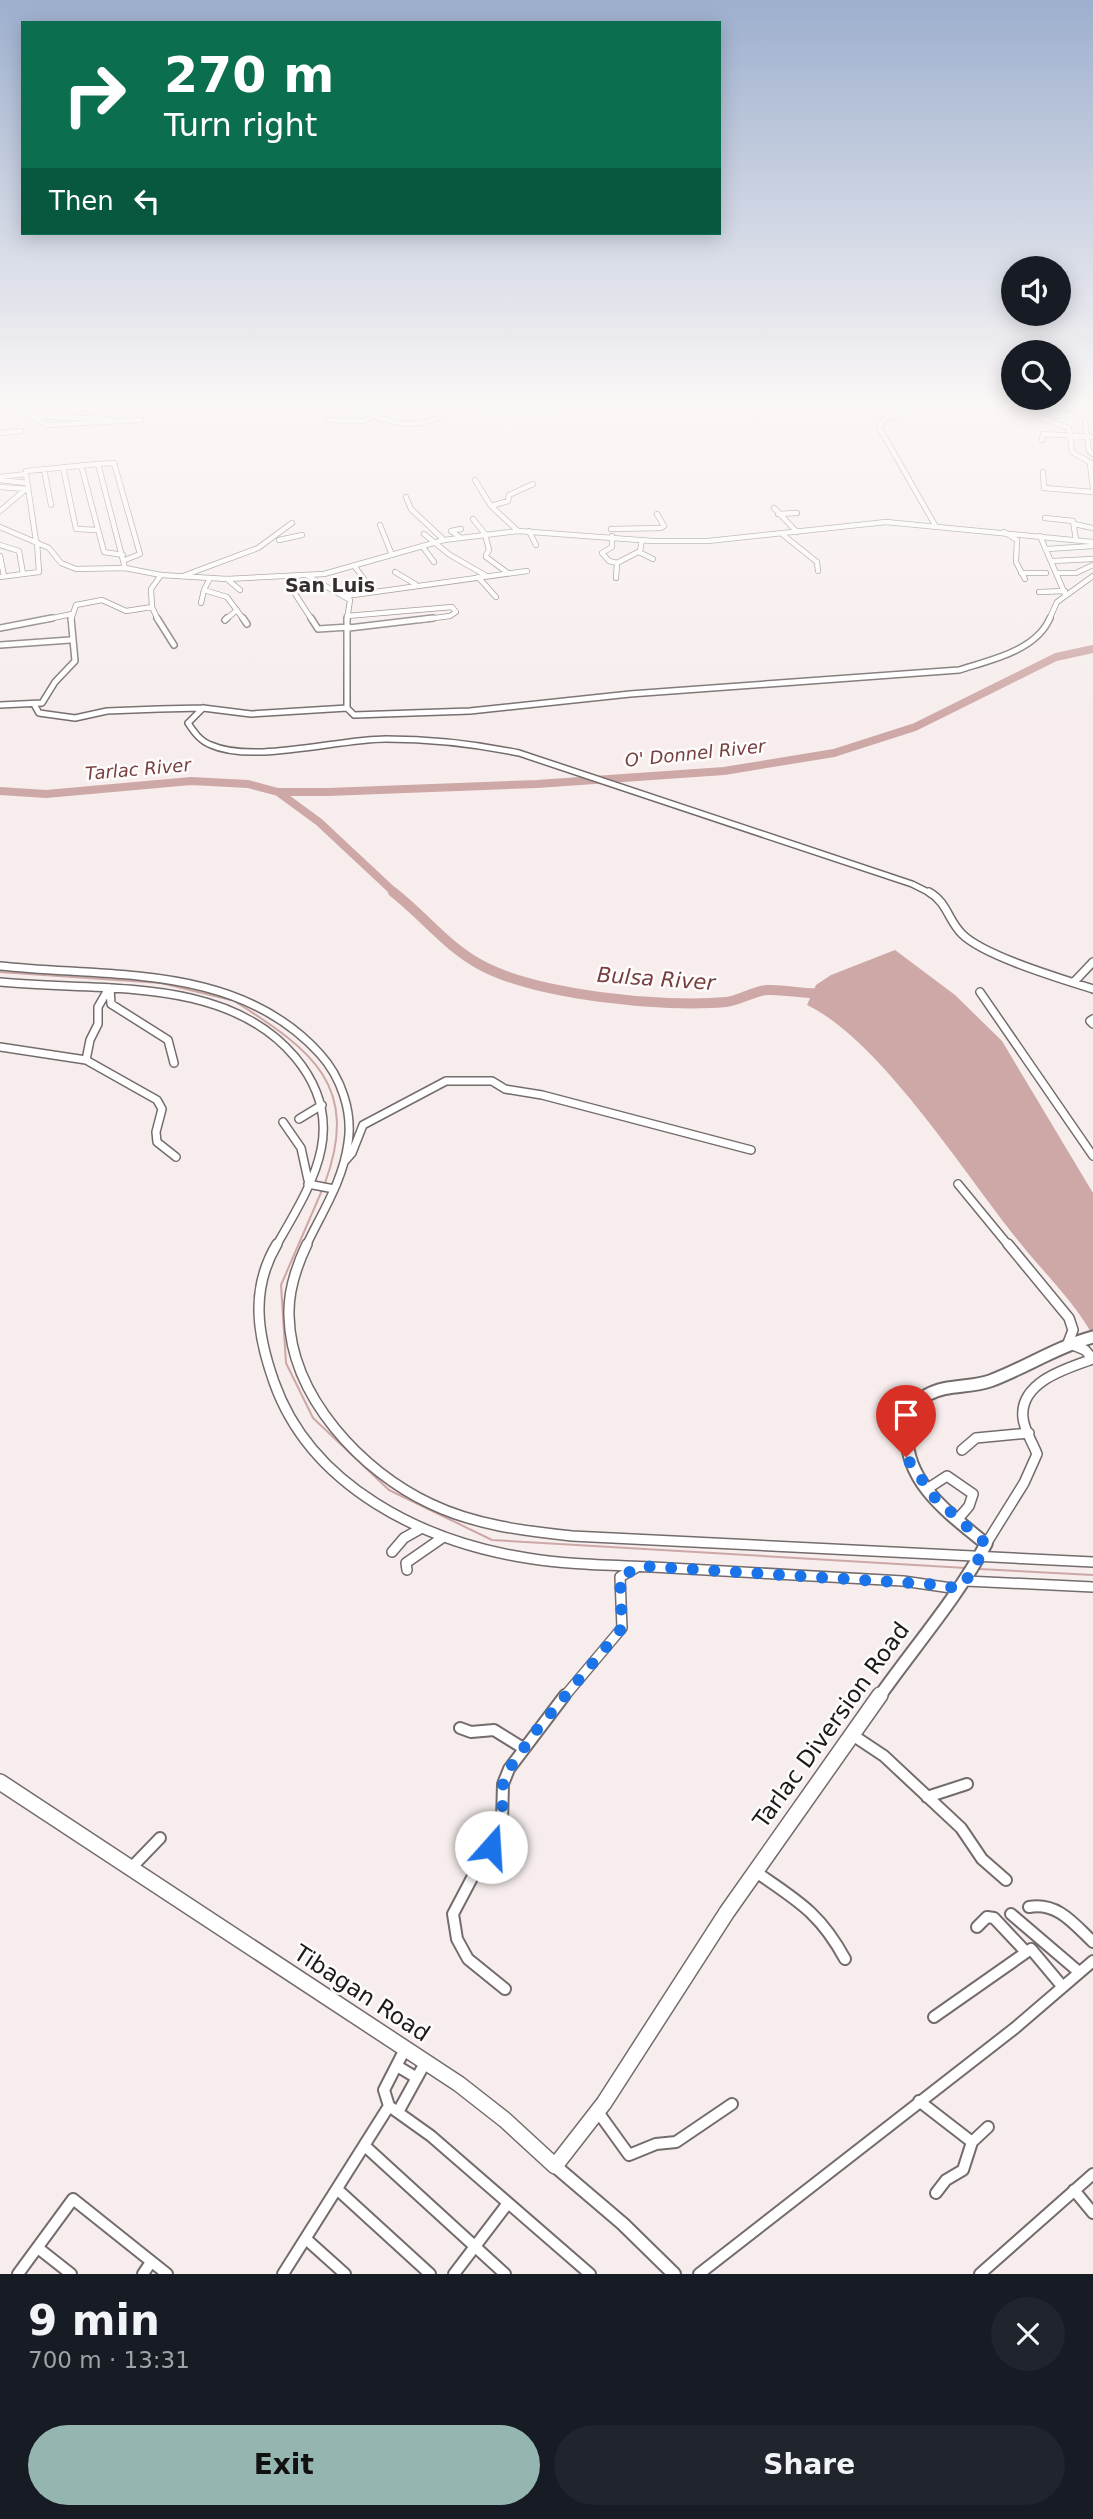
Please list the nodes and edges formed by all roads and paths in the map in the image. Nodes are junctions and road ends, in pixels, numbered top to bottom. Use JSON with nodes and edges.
{"nodes":[{"id":1,"x":31,"y":511,"type":"edge"},
{"id":2,"x":72,"y":511,"type":"edge"},
{"id":3,"x":93,"y":511,"type":"edge"},
{"id":4,"x":111,"y":511,"type":"edge"},
{"id":5,"x":127,"y":511,"type":"edge"},
{"id":6,"x":413,"y":511,"type":"edge"},
{"id":7,"x":497,"y":511,"type":"edge"},
{"id":8,"x":776,"y":511,"type":"edge"},
{"id":9,"x":927,"y":511,"type":"edge"},
{"id":10,"x":797,"y":513,"type":"dead end"},
{"id":11,"x":657,"y":514,"type":"dead end"},
{"id":12,"x":778,"y":514,"type":"junction"},
{"id":13,"x":1045,"y":518,"type":"dead end"},
{"id":14,"x":473,"y":519,"type":"dead end"},
{"id":15,"x":292,"y":523,"type":"dead end"},
{"id":16,"x":1074,"y":524,"type":"junction"},
{"id":17,"x":380,"y":525,"type":"dead end"},
{"id":18,"x":935,"y":525,"type":"junction"},
{"id":19,"x":0,"y":527,"type":"edge"},
{"id":20,"x":1093,"y":528,"type":"edge"},
{"id":21,"x":461,"y":529,"type":"dead end"},
{"id":22,"x":611,"y":529,"type":"dead end"},
{"id":23,"x":621,"y":529,"type":"junction"},
{"id":24,"x":98,"y":530,"type":"junction"},
{"id":25,"x":518,"y":531,"type":"junction"},
{"id":26,"x":529,"y":531,"type":"junction"},
{"id":27,"x":797,"y":532,"type":"junction"},
{"id":28,"x":1004,"y":533,"type":"junction"},
{"id":29,"x":424,"y":534,"type":"dead end"},
{"id":30,"x":485,"y":534,"type":"junction"},
{"id":31,"x":782,"y":534,"type":"junction"},
{"id":32,"x":302,"y":535,"type":"dead end"},
{"id":33,"x":615,"y":536,"type":"junction"},
{"id":34,"x":461,"y":538,"type":"junction"},
{"id":35,"x":1041,"y":539,"type":"junction"},
{"id":36,"x":444,"y":540,"type":"junction"},
{"id":37,"x":642,"y":540,"type":"junction"},
{"id":38,"x":1074,"y":540,"type":"junction"},
{"id":39,"x":36,"y":542,"type":"junction"},
{"id":40,"x":267,"y":542,"type":"junction"},
{"id":41,"x":435,"y":543,"type":"junction"},
{"id":42,"x":1093,"y":544,"type":"edge"},
{"id":43,"x":0,"y":545,"type":"edge"},
{"id":44,"x":536,"y":545,"type":"dead end"},
{"id":45,"x":422,"y":547,"type":"junction"},
{"id":46,"x":1078,"y":547,"type":"junction"},
{"id":47,"x":1066,"y":548,"type":"junction"},
{"id":48,"x":1047,"y":549,"type":"junction"},
{"id":49,"x":639,"y":552,"type":"junction"},
{"id":50,"x":392,"y":555,"type":"junction"},
{"id":51,"x":0,"y":556,"type":"edge"},
{"id":52,"x":124,"y":557,"type":"junction"},
{"id":53,"x":653,"y":559,"type":"dead end"},
{"id":54,"x":1076,"y":559,"type":"junction"},
{"id":55,"x":1093,"y":559,"type":"edge"},
{"id":56,"x":1052,"y":561,"type":"junction"},
{"id":57,"x":434,"y":562,"type":"dead end"},
{"id":58,"x":617,"y":563,"type":"junction"},
{"id":59,"x":355,"y":567,"type":"junction"},
{"id":60,"x":1090,"y":567,"type":"edge"},
{"id":61,"x":125,"y":568,"type":"junction"},
{"id":62,"x":527,"y":571,"type":"dead end"},
{"id":63,"x":818,"y":571,"type":"dead end"},
{"id":64,"x":395,"y":572,"type":"dead end"},
{"id":65,"x":508,"y":573,"type":"junction"},
{"id":66,"x":1021,"y":573,"type":"junction"},
{"id":67,"x":1046,"y":573,"type":"dead end"},
{"id":68,"x":1058,"y":573,"type":"junction"},
{"id":69,"x":23,"y":574,"type":"junction"},
{"id":70,"x":180,"y":575,"type":"junction"},
{"id":71,"x":306,"y":575,"type":"junction"},
{"id":72,"x":2,"y":576,"type":"edge"},
{"id":73,"x":298,"y":576,"type":"junction"},
{"id":74,"x":485,"y":576,"type":"junction"},
{"id":75,"x":1093,"y":576,"type":"edge"},
{"id":76,"x":159,"y":577,"type":"junction"},
{"id":77,"x":478,"y":577,"type":"junction"},
{"id":78,"x":210,"y":578,"type":"junction"},
{"id":79,"x":616,"y":578,"type":"dead end"},
{"id":80,"x":227,"y":579,"type":"junction"},
{"id":81,"x":1025,"y":579,"type":"dead end"},
{"id":82,"x":416,"y":584,"type":"junction"},
{"id":83,"x":204,"y":590,"type":"junction"},
{"id":84,"x":240,"y":590,"type":"dead end"},
{"id":85,"x":373,"y":591,"type":"junction"},
{"id":86,"x":1039,"y":592,"type":"dead end"},
{"id":87,"x":1065,"y":593,"type":"junction"},
{"id":88,"x":346,"y":596,"type":"junction"},
{"id":89,"x":496,"y":597,"type":"dead end"},
{"id":90,"x":201,"y":603,"type":"dead end"},
{"id":91,"x":152,"y":607,"type":"junction"},
{"id":92,"x":237,"y":610,"type":"junction"},
{"id":93,"x":72,"y":614,"type":"junction"},
{"id":94,"x":347,"y":616,"type":"junction"},
{"id":95,"x":225,"y":620,"type":"dead end"},
{"id":96,"x":247,"y":624,"type":"dead end"},
{"id":97,"x":349,"y":627,"type":"junction"},
{"id":98,"x":0,"y":628,"type":"edge"},
{"id":99,"x":71,"y":640,"type":"junction"},
{"id":100,"x":0,"y":645,"type":"edge"},
{"id":101,"x":174,"y":645,"type":"dead end"},
{"id":102,"x":0,"y":705,"type":"edge"},
{"id":103,"x":35,"y":706,"type":"junction"},
{"id":104,"x":203,"y":708,"type":"junction"},
{"id":105,"x":347,"y":708,"type":"junction"},
{"id":106,"x":1093,"y":962,"type":"edge"},
{"id":107,"x":0,"y":966,"type":"edge"},
{"id":108,"x":0,"y":982,"type":"edge"},
{"id":109,"x":1074,"y":982,"type":"junction"},
{"id":110,"x":110,"y":988,"type":"junction"},
{"id":111,"x":1093,"y":989,"type":"edge"},
{"id":112,"x":980,"y":992,"type":"dead end"},
{"id":113,"x":0,"y":1048,"type":"edge"},
{"id":114,"x":86,"y":1060,"type":"junction"},
{"id":115,"x":174,"y":1063,"type":"dead end"},
{"id":116,"x":322,"y":1105,"type":"junction"},
{"id":117,"x":299,"y":1119,"type":"dead end"},
{"id":118,"x":283,"y":1122,"type":"dead end"},
{"id":119,"x":751,"y":1150,"type":"dead end"},
{"id":120,"x":1093,"y":1156,"type":"edge"},
{"id":121,"x":176,"y":1157,"type":"dead end"},
{"id":122,"x":344,"y":1162,"type":"junction"},
{"id":123,"x":311,"y":1184,"type":"junction"},
{"id":124,"x":958,"y":1184,"type":"dead end"},
{"id":125,"x":332,"y":1189,"type":"junction"},
{"id":126,"x":1093,"y":1337,"type":"edge"},
{"id":127,"x":1073,"y":1342,"type":"junction"},
{"id":128,"x":1029,"y":1433,"type":"junction"},
{"id":129,"x":962,"y":1450,"type":"dead end"},
{"id":130,"x":927,"y":1489,"type":"junction"},
{"id":131,"x":958,"y":1519,"type":"junction"},
{"id":132,"x":421,"y":1529,"type":"junction"},
{"id":133,"x":442,"y":1538,"type":"junction"},
{"id":134,"x":392,"y":1552,"type":"dead end"},
{"id":135,"x":1093,"y":1562,"type":"edge"},
{"id":136,"x":641,"y":1566,"type":"junction"},
{"id":137,"x":973,"y":1568,"type":"junction"},
{"id":138,"x":407,"y":1570,"type":"dead end"},
{"id":139,"x":1093,"y":1587,"type":"edge"},
{"id":140,"x":460,"y":1728,"type":"dead end"},
{"id":141,"x":854,"y":1736,"type":"junction"},
{"id":142,"x":523,"y":1748,"type":"junction"},
{"id":143,"x":0,"y":1782,"type":"edge"},
{"id":144,"x":967,"y":1784,"type":"dead end"},
{"id":145,"x":927,"y":1797,"type":"junction"},
{"id":146,"x":160,"y":1838,"type":"dead end"},
{"id":147,"x":132,"y":1867,"type":"junction"},
{"id":148,"x":755,"y":1872,"type":"junction"},
{"id":149,"x":1006,"y":1880,"type":"dead end"},
{"id":150,"x":1029,"y":1907,"type":"dead end"},
{"id":151,"x":1010,"y":1914,"type":"dead end"},
{"id":152,"x":977,"y":1927,"type":"dead end"},
{"id":153,"x":1093,"y":1942,"type":"edge"},
{"id":154,"x":1024,"y":1951,"type":"junction"},
{"id":155,"x":845,"y":1959,"type":"dead end"},
{"id":156,"x":1093,"y":1961,"type":"edge"},
{"id":157,"x":1079,"y":1972,"type":"junction"},
{"id":158,"x":1062,"y":1986,"type":"junction"},
{"id":159,"x":505,"y":1989,"type":"dead end"},
{"id":160,"x":934,"y":2017,"type":"dead end"},
{"id":161,"x":405,"y":2049,"type":"junction"},
{"id":162,"x":426,"y":2062,"type":"junction"},
{"id":163,"x":397,"y":2066,"type":"junction"},
{"id":164,"x":417,"y":2077,"type":"junction"},
{"id":165,"x":919,"y":2101,"type":"junction"},
{"id":166,"x":733,"y":2104,"type":"dead end"},
{"id":167,"x":393,"y":2109,"type":"junction"},
{"id":168,"x":598,"y":2112,"type":"junction"},
{"id":169,"x":988,"y":2127,"type":"dead end"},
{"id":170,"x":972,"y":2142,"type":"junction"},
{"id":171,"x":366,"y":2147,"type":"junction"},
{"id":172,"x":555,"y":2166,"type":"junction"},
{"id":173,"x":1093,"y":2174,"type":"edge"},
{"id":174,"x":338,"y":2190,"type":"junction"},
{"id":175,"x":1074,"y":2190,"type":"junction"},
{"id":176,"x":936,"y":2193,"type":"dead end"},
{"id":177,"x":508,"y":2203,"type":"junction"},
{"id":178,"x":1093,"y":2213,"type":"edge"},
{"id":179,"x":306,"y":2239,"type":"junction"},
{"id":180,"x":475,"y":2246,"type":"junction"},
{"id":181,"x":38,"y":2248,"type":"junction"},
{"id":182,"x":152,"y":2262,"type":"junction"},
{"id":183,"x":18,"y":2274,"type":"edge"},
{"id":184,"x":71,"y":2274,"type":"edge"},
{"id":185,"x":143,"y":2274,"type":"edge"},
{"id":186,"x":167,"y":2274,"type":"edge"},
{"id":187,"x":283,"y":2274,"type":"edge"},
{"id":188,"x":345,"y":2274,"type":"edge"},
{"id":189,"x":430,"y":2274,"type":"edge"},
{"id":190,"x":454,"y":2274,"type":"edge"},
{"id":191,"x":505,"y":2274,"type":"edge"},
{"id":192,"x":590,"y":2274,"type":"edge"},
{"id":193,"x":674,"y":2274,"type":"edge"},
{"id":194,"x":699,"y":2274,"type":"edge"},
{"id":195,"x":980,"y":2274,"type":"edge"}],
"edges":[{"from":1,"to":39,"type":"street"},
{"from":2,"to":24,"type":"street"},
{"from":3,"to":24,"type":"street"},
{"from":4,"to":52,"type":"street"},
{"from":5,"to":52,"type":"street"},
{"from":6,"to":36,"type":"street"},
{"from":7,"to":25,"type":"street"},
{"from":8,"to":12,"type":"street"},
{"from":9,"to":18,"type":"street"},
{"from":10,"to":12,"type":"street"},
{"from":11,"to":23,"type":"street"},
{"from":12,"to":27,"type":"street"},
{"from":13,"to":16,"type":"street"},
{"from":14,"to":30,"type":"street"},
{"from":15,"to":40,"type":"street"},
{"from":16,"to":20,"type":"street"},
{"from":16,"to":38,"type":"street"},
{"from":17,"to":50,"type":"street"},
{"from":18,"to":27,"type":"street"},
{"from":18,"to":28,"type":"street"},
{"from":19,"to":39,"type":"street"},
{"from":21,"to":34,"type":"street"},
{"from":22,"to":23,"type":"street"},
{"from":23,"to":33,"type":"street"},
{"from":24,"to":52,"type":"street"},
{"from":25,"to":26,"type":"street"},
{"from":25,"to":30,"type":"street"},
{"from":26,"to":33,"type":"street"},
{"from":26,"to":44,"type":"street"},
{"from":27,"to":31,"type":"street"},
{"from":28,"to":35,"type":"street"},
{"from":28,"to":66,"type":"street"},
{"from":29,"to":41,"type":"street"},
{"from":30,"to":34,"type":"street"},
{"from":30,"to":65,"type":"street"},
{"from":31,"to":37,"type":"street"},
{"from":31,"to":63,"type":"street"},
{"from":32,"to":40,"type":"street"},
{"from":33,"to":37,"type":"street"},
{"from":33,"to":58,"type":"street"},
{"from":34,"to":36,"type":"street"},
{"from":35,"to":38,"type":"street"},
{"from":35,"to":48,"type":"street"},
{"from":36,"to":41,"type":"street"},
{"from":37,"to":49,"type":"street"},
{"from":38,"to":42,"type":"street"},
{"from":38,"to":46,"type":"street"},
{"from":39,"to":61,"type":"street"},
{"from":39,"to":69,"type":"street"},
{"from":40,"to":70,"type":"street"},
{"from":41,"to":45,"type":"street"},
{"from":41,"to":74,"type":"street"},
{"from":42,"to":46,"type":"street"},
{"from":43,"to":69,"type":"street"},
{"from":45,"to":50,"type":"street"},
{"from":45,"to":57,"type":"street"},
{"from":46,"to":47,"type":"street"},
{"from":47,"to":48,"type":"street"},
{"from":47,"to":54,"type":"street"},
{"from":48,"to":56,"type":"street"},
{"from":49,"to":53,"type":"street"},
{"from":49,"to":58,"type":"street"},
{"from":50,"to":59,"type":"street"},
{"from":51,"to":72,"type":"street"},
{"from":52,"to":61,"type":"street"},
{"from":54,"to":55,"type":"street"},
{"from":54,"to":56,"type":"street"},
{"from":54,"to":60,"type":"street"},
{"from":56,"to":68,"type":"street"},
{"from":58,"to":79,"type":"street"},
{"from":59,"to":71,"type":"street"},
{"from":59,"to":85,"type":"street"},
{"from":60,"to":68,"type":"street"},
{"from":61,"to":76,"type":"street"},
{"from":62,"to":65,"type":"street"},
{"from":64,"to":82,"type":"street"},
{"from":65,"to":74,"type":"street"},
{"from":66,"to":67,"type":"street"},
{"from":66,"to":81,"type":"street"},
{"from":68,"to":87,"type":"street"},
{"from":69,"to":72,"type":"street"},
{"from":70,"to":76,"type":"street"},
{"from":70,"to":78,"type":"street"},
{"from":71,"to":73,"type":"street"},
{"from":71,"to":88,"type":"street"},
{"from":73,"to":80,"type":"street"},
{"from":73,"to":97,"type":"street"},
{"from":74,"to":77,"type":"street"},
{"from":75,"to":87,"type":"street"},
{"from":76,"to":91,"type":"street"},
{"from":77,"to":82,"type":"street"},
{"from":77,"to":89,"type":"street"},
{"from":78,"to":80,"type":"street"},
{"from":78,"to":83,"type":"street"},
{"from":80,"to":84,"type":"street"},
{"from":82,"to":85,"type":"street"},
{"from":83,"to":90,"type":"street"},
{"from":83,"to":92,"type":"street"},
{"from":85,"to":88,"type":"street"},
{"from":86,"to":87,"type":"street"},
{"from":87,"to":105,"type":"street"},
{"from":88,"to":94,"type":"street"},
{"from":91,"to":93,"type":"street"},
{"from":91,"to":101,"type":"street"},
{"from":92,"to":95,"type":"street"},
{"from":92,"to":96,"type":"street"},
{"from":93,"to":98,"type":"street"},
{"from":93,"to":99,"type":"street"},
{"from":94,"to":97,"type":"street"},
{"from":94,"to":97,"type":"street"},
{"from":97,"to":105,"type":"street"},
{"from":99,"to":100,"type":"street"},
{"from":99,"to":103,"type":"street"},
{"from":102,"to":103,"type":"street"},
{"from":103,"to":104,"type":"street"},
{"from":104,"to":105,"type":"street"},
{"from":104,"to":109,"type":"street"},
{"from":106,"to":109,"type":"street"},
{"from":107,"to":122,"type":"street"},
{"from":108,"to":110,"type":"street"},
{"from":109,"to":111,"type":"street"},
{"from":110,"to":114,"type":"street"},
{"from":110,"to":115,"type":"street"},
{"from":110,"to":116,"type":"street"},
{"from":112,"to":120,"type":"street"},
{"from":113,"to":114,"type":"street"},
{"from":114,"to":121,"type":"street"},
{"from":116,"to":117,"type":"street"},
{"from":116,"to":123,"type":"street"},
{"from":118,"to":123,"type":"street"},
{"from":119,"to":122,"type":"street"},
{"from":122,"to":125,"type":"street"},
{"from":123,"to":125,"type":"street"},
{"from":123,"to":132,"type":"street"},
{"from":124,"to":127,"type":"street"},
{"from":125,"to":137,"type":"street"},
{"from":126,"to":127,"type":"main road"},
{"from":127,"to":128,"type":"street"},
{"from":127,"to":130,"type":"main road"},
{"from":128,"to":129,"type":"street"},
{"from":128,"to":137,"type":"street"},
{"from":130,"to":131,"type":"main road"},
{"from":130,"to":131,"type":"street"},
{"from":131,"to":137,"type":"main road"},
{"from":132,"to":133,"type":"street"},
{"from":132,"to":134,"type":"street"},
{"from":133,"to":136,"type":"street"},
{"from":133,"to":138,"type":"street"},
{"from":135,"to":137,"type":"street"},
{"from":136,"to":137,"type":"street"},
{"from":136,"to":142,"type":"street"},
{"from":137,"to":139,"type":"street"},
{"from":137,"to":141,"type":"main road","name":"Tarlac Diversion Road"},
{"from":140,"to":142,"type":"street"},
{"from":141,"to":145,"type":"street"},
{"from":141,"to":148,"type":"main road","name":"Tarlac Diversion Road"},
{"from":142,"to":159,"type":"street"},
{"from":143,"to":147,"type":"main road","name":"Tibagan Road"},
{"from":144,"to":145,"type":"street"},
{"from":145,"to":149,"type":"street"},
{"from":146,"to":147,"type":"street"},
{"from":147,"to":161,"type":"main road","name":"Tibagan Road"},
{"from":148,"to":155,"type":"street"},
{"from":148,"to":168,"type":"main road","name":"Tarlac Diversion Road"},
{"from":150,"to":153,"type":"street"},
{"from":151,"to":157,"type":"street"},
{"from":152,"to":154,"type":"street"},
{"from":154,"to":158,"type":"street"},
{"from":154,"to":160,"type":"street"},
{"from":156,"to":157,"type":"street"},
{"from":157,"to":158,"type":"street"},
{"from":158,"to":165,"type":"street"},
{"from":161,"to":162,"type":"main road","name":"Tibagan Road"},
{"from":161,"to":163,"type":"street"},
{"from":162,"to":164,"type":"street"},
{"from":162,"to":172,"type":"main road","name":"Tibagan Road"},
{"from":163,"to":164,"type":"street"},
{"from":163,"to":167,"type":"street"},
{"from":164,"to":167,"type":"street"},
{"from":165,"to":170,"type":"street"},
{"from":165,"to":194,"type":"street"},
{"from":166,"to":168,"type":"street"},
{"from":167,"to":171,"type":"street"},
{"from":167,"to":177,"type":"street"},
{"from":168,"to":172,"type":"main road","name":"Tarlac Diversion Road"},
{"from":169,"to":170,"type":"street"},
{"from":170,"to":176,"type":"street"},
{"from":171,"to":174,"type":"street"},
{"from":171,"to":180,"type":"street"},
{"from":172,"to":193,"type":"street","name":"Tibagan Road"},
{"from":173,"to":175,"type":"street"},
{"from":174,"to":179,"type":"street"},
{"from":174,"to":189,"type":"street"},
{"from":175,"to":178,"type":"street"},
{"from":175,"to":195,"type":"street"},
{"from":177,"to":180,"type":"street"},
{"from":177,"to":192,"type":"street"},
{"from":179,"to":187,"type":"street"},
{"from":179,"to":188,"type":"street"},
{"from":180,"to":190,"type":"street"},
{"from":180,"to":191,"type":"street"},
{"from":181,"to":182,"type":"street"},
{"from":181,"to":183,"type":"street"},
{"from":181,"to":184,"type":"street"},
{"from":182,"to":185,"type":"street"},
{"from":182,"to":186,"type":"street"}]}
